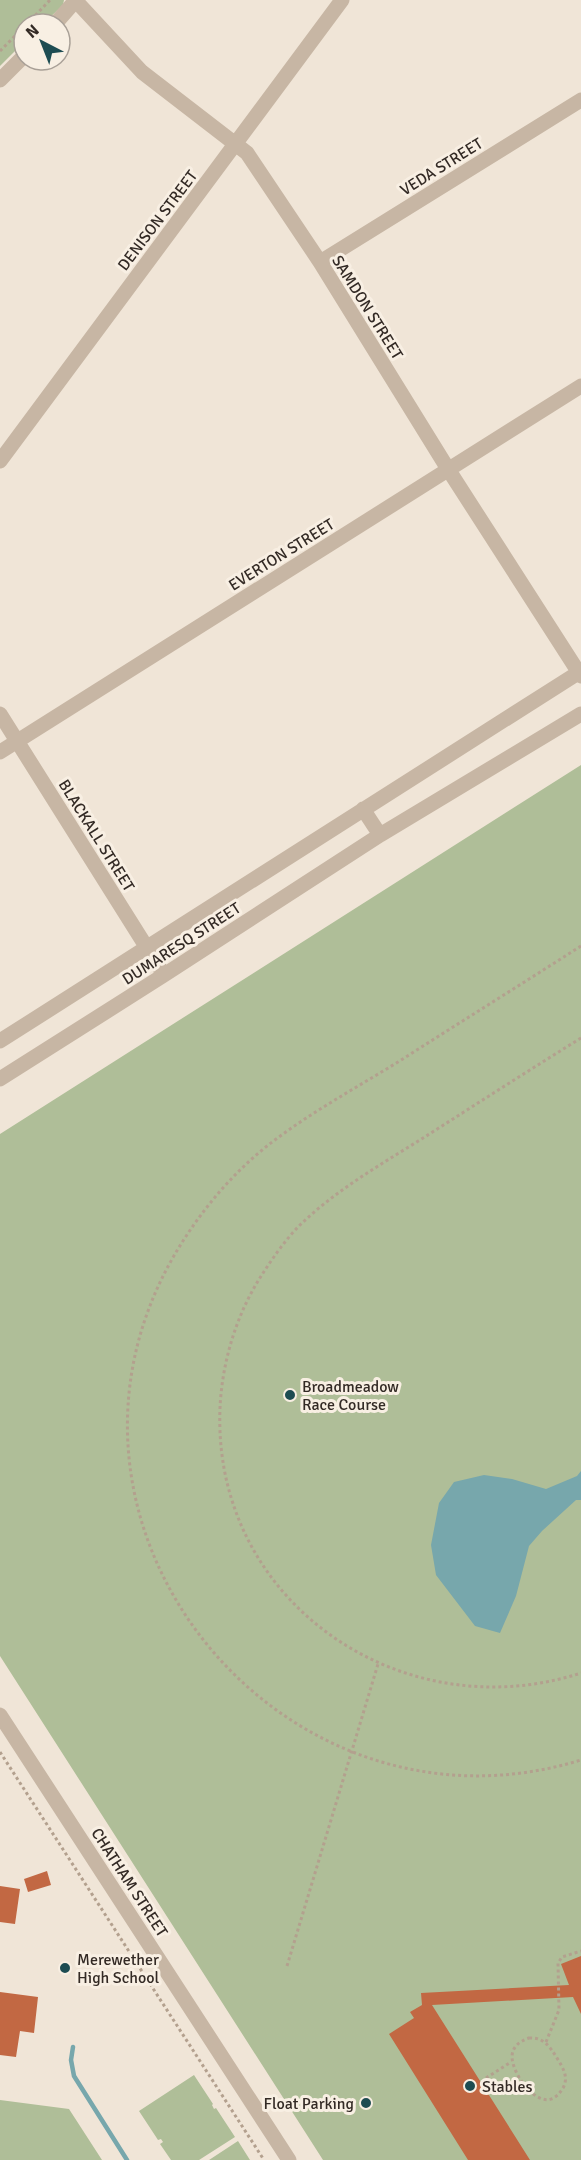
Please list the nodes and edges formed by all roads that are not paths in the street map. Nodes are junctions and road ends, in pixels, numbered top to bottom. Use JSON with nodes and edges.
{"nodes":[{"id":1,"x":76,"y":0,"type":"edge"},
{"id":2,"x":342,"y":0,"type":"edge"},
{"id":3,"x":66,"y":12,"type":"edge"},
{"id":4,"x":12,"y":68,"type":"edge"},
{"id":5,"x":0,"y":80,"type":"edge"},
{"id":6,"x":581,"y":100,"type":"edge"},
{"id":7,"x":236,"y":144,"type":"junction"},
{"id":8,"x":320,"y":262,"type":"junction"},
{"id":9,"x":581,"y":386,"type":"edge"},
{"id":10,"x":0,"y":461,"type":"edge"},
{"id":11,"x":448,"y":469,"type":"junction"},
{"id":12,"x":580,"y":673,"type":"edge"},
{"id":13,"x":0,"y":714,"type":"edge"},
{"id":14,"x":581,"y":714,"type":"edge"},
{"id":15,"x":17,"y":741,"type":"junction"},
{"id":16,"x":0,"y":752,"type":"edge"},
{"id":17,"x":363,"y":809,"type":"junction"},
{"id":18,"x":380,"y":835,"type":"junction"},
{"id":19,"x":147,"y":949,"type":"junction"},
{"id":20,"x":164,"y":975,"type":"junction"},
{"id":21,"x":0,"y":1041,"type":"edge"},
{"id":22,"x":0,"y":1078,"type":"edge"},
{"id":23,"x":0,"y":1715,"type":"edge"},
{"id":24,"x":289,"y":2160,"type":"edge"}],
"edges":[{"from":1,"to":3,"type":"street"},
{"from":1,"to":7,"type":"street","name":"SAMDON STREET"},
{"from":2,"to":7,"type":"street","name":"DENISON STREET"},
{"from":4,"to":5,"type":"street"},
{"from":6,"to":8,"type":"street","name":"VEDA STREET"},
{"from":7,"to":8,"type":"street","name":"SAMDON STREET"},
{"from":7,"to":10,"type":"street","name":"DENISON STREET"},
{"from":8,"to":11,"type":"street","name":"SAMDON STREET"},
{"from":9,"to":11,"type":"street","name":"EVERTON STREET"},
{"from":11,"to":12,"type":"street","name":"SAMDON STREET"},
{"from":11,"to":15,"type":"street","name":"EVERTON STREET"},
{"from":12,"to":17,"type":"street","name":"DUMARESQ STREET"},
{"from":13,"to":15,"type":"street","name":"BLACKALL STREET"},
{"from":14,"to":18,"type":"street","name":"DUMARESQ STREET"},
{"from":15,"to":16,"type":"street","name":"EVERTON STREET"},
{"from":15,"to":19,"type":"street","name":"BLACKALL STREET"},
{"from":17,"to":18,"type":"street"},
{"from":17,"to":19,"type":"street","name":"DUMARESQ STREET"},
{"from":18,"to":20,"type":"street","name":"DUMARESQ STREET"},
{"from":19,"to":20,"type":"street","name":"BLACKALL STREET"},
{"from":19,"to":21,"type":"street","name":"DUMARESQ STREET"},
{"from":20,"to":22,"type":"street","name":"DUMARESQ STREET"},
{"from":23,"to":24,"type":"street","name":"CHATHAM STREET"}]}
